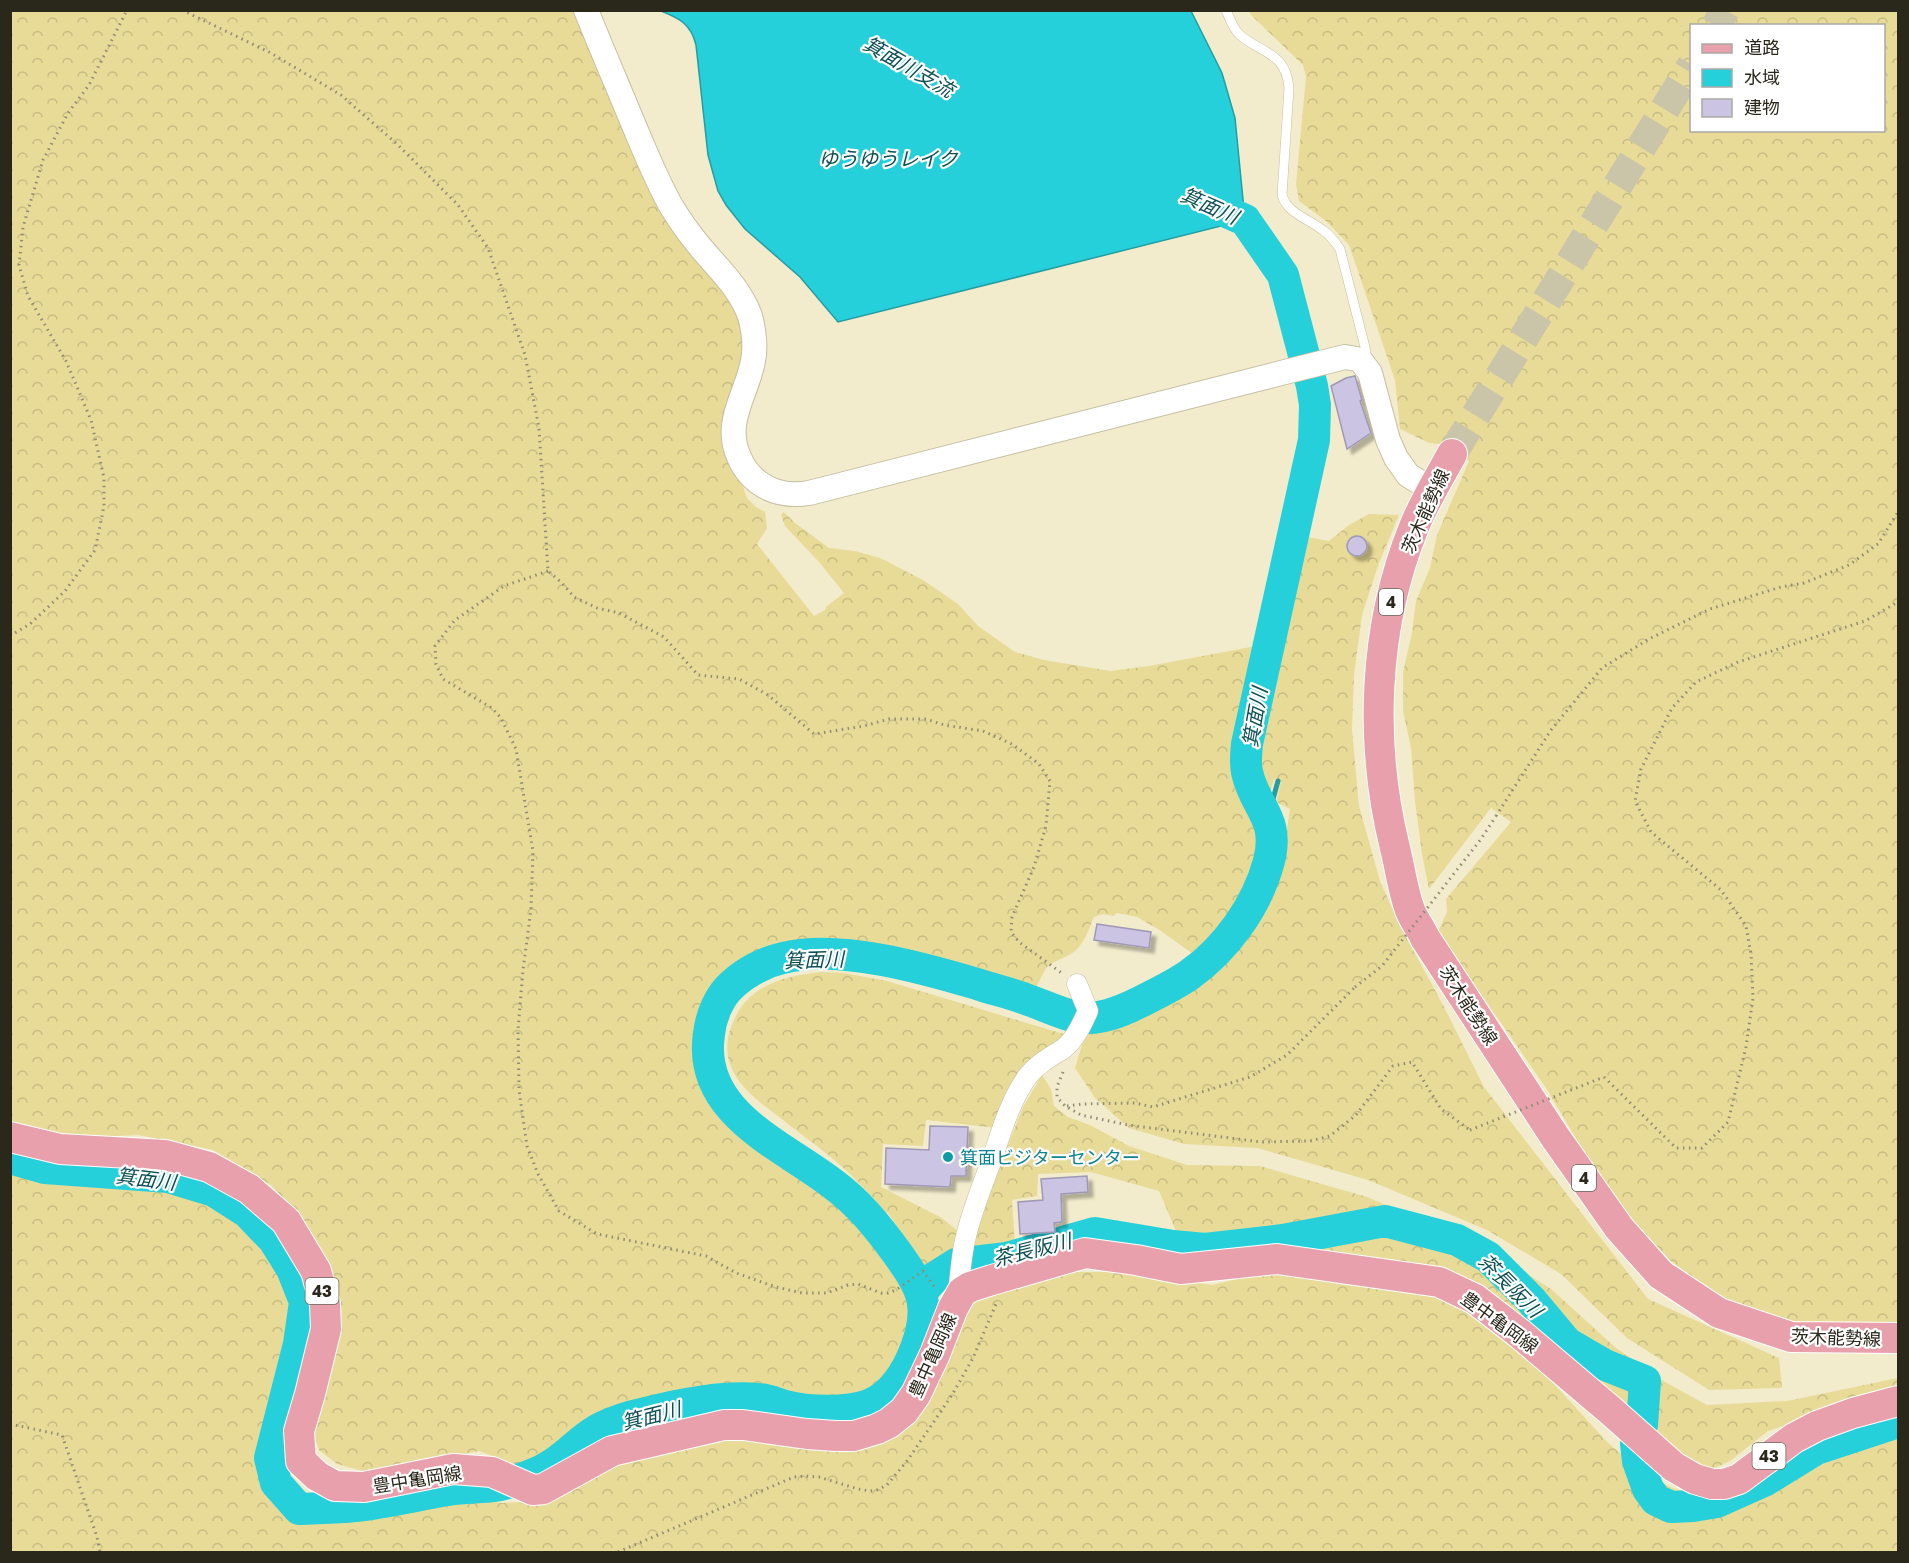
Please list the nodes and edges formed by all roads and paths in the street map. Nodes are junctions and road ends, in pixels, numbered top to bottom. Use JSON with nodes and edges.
{"nodes":[{"id":1,"x":127,"y":10,"type":"edge"},
{"id":2,"x":182,"y":10,"type":"edge"},
{"id":3,"x":586,"y":10,"type":"edge"},
{"id":4,"x":1226,"y":10,"type":"edge"},
{"id":5,"x":1361,"y":361,"type":"junction"},
{"id":6,"x":1452,"y":454,"type":"tunnel mouth"},
{"id":7,"x":1430,"y":495,"type":"junction"},
{"id":8,"x":1899,"y":512,"type":"edge"},
{"id":9,"x":548,"y":571,"type":"junction"},
{"id":10,"x":1899,"y":602,"type":"edge"},
{"id":11,"x":10,"y":636,"type":"edge"},
{"id":12,"x":1077,"y":984,"type":"joint"},
{"id":13,"x":10,"y":1137,"type":"edge"},
{"id":14,"x":954,"y":1277,"type":"junction"},
{"id":15,"x":1897,"y":1339,"type":"edge"},
{"id":16,"x":1899,"y":1401,"type":"edge"},
{"id":17,"x":10,"y":1424,"type":"edge"},
{"id":18,"x":100,"y":1552,"type":"edge"}],
"edges":[{"from":1,"to":11,"type":"path"},
{"from":2,"to":9,"type":"path"},
{"from":3,"to":5,"type":"street"},
{"from":4,"to":5,"type":"lane"},
{"from":5,"to":7,"type":"street"},
{"from":6,"to":7,"type":"main road","name":"茨木能勢線","number":"4"},
{"from":7,"to":15,"type":"main road","name":"茨木能勢線","number":"4"},
{"from":8,"to":10,"type":"path","bridge":true},
{"from":9,"to":12,"type":"path"},
{"from":9,"to":14,"type":"path"},
{"from":12,"to":14,"type":"street"},
{"from":13,"to":14,"type":"main road","name":"豊中亀岡線","number":"43"},
{"from":14,"to":16,"type":"main road","name":"豊中亀岡線","number":"43"},
{"from":17,"to":18,"type":"path"}]}
